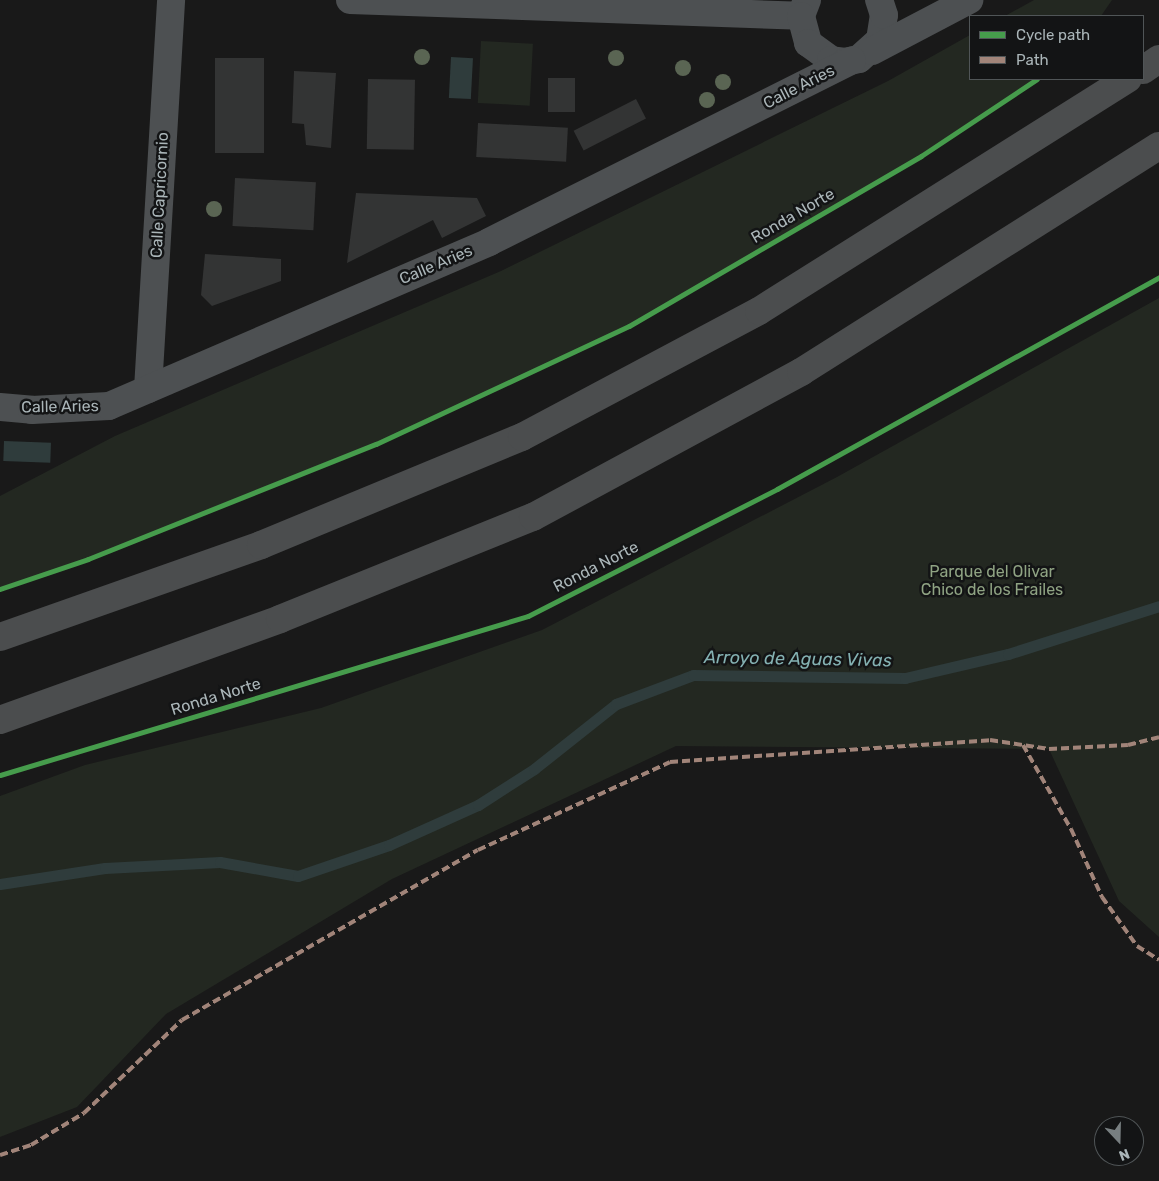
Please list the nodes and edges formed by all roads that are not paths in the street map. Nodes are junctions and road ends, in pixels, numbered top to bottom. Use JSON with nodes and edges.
{"nodes":[{"id":1,"x":171,"y":0,"type":"edge"},
{"id":2,"x":350,"y":0,"type":"edge"},
{"id":3,"x":880,"y":0,"type":"edge"},
{"id":4,"x":970,"y":0,"type":"edge"},
{"id":5,"x":515,"y":4,"type":"edge"},
{"id":6,"x":804,"y":8,"type":"edge"},
{"id":7,"x":862,"y":55,"type":"junction"},
{"id":8,"x":1159,"y":59,"type":"edge"},
{"id":9,"x":1144,"y":69,"type":"edge"},
{"id":10,"x":1126,"y":80,"type":"edge"},
{"id":11,"x":1159,"y":146,"type":"edge"},
{"id":12,"x":148,"y":389,"type":"junction"},
{"id":13,"x":0,"y":407,"type":"edge"},
{"id":14,"x":0,"y":637,"type":"edge"},
{"id":15,"x":0,"y":720,"type":"edge"}],
"edges":[{"from":1,"to":12,"type":"street","name":"Calle Capricornio"},
{"from":2,"to":5,"type":"street"},
{"from":3,"to":7,"type":"street"},
{"from":4,"to":7,"type":"street","name":"Calle Aries"},
{"from":5,"to":6,"type":"street"},
{"from":6,"to":7,"type":"street"},
{"from":7,"to":12,"type":"street","name":"Calle Aries"},
{"from":8,"to":9,"type":"highway"},
{"from":10,"to":14,"type":"highway"},
{"from":11,"to":15,"type":"highway"},
{"from":12,"to":13,"type":"street","name":"Calle Aries"}]}
